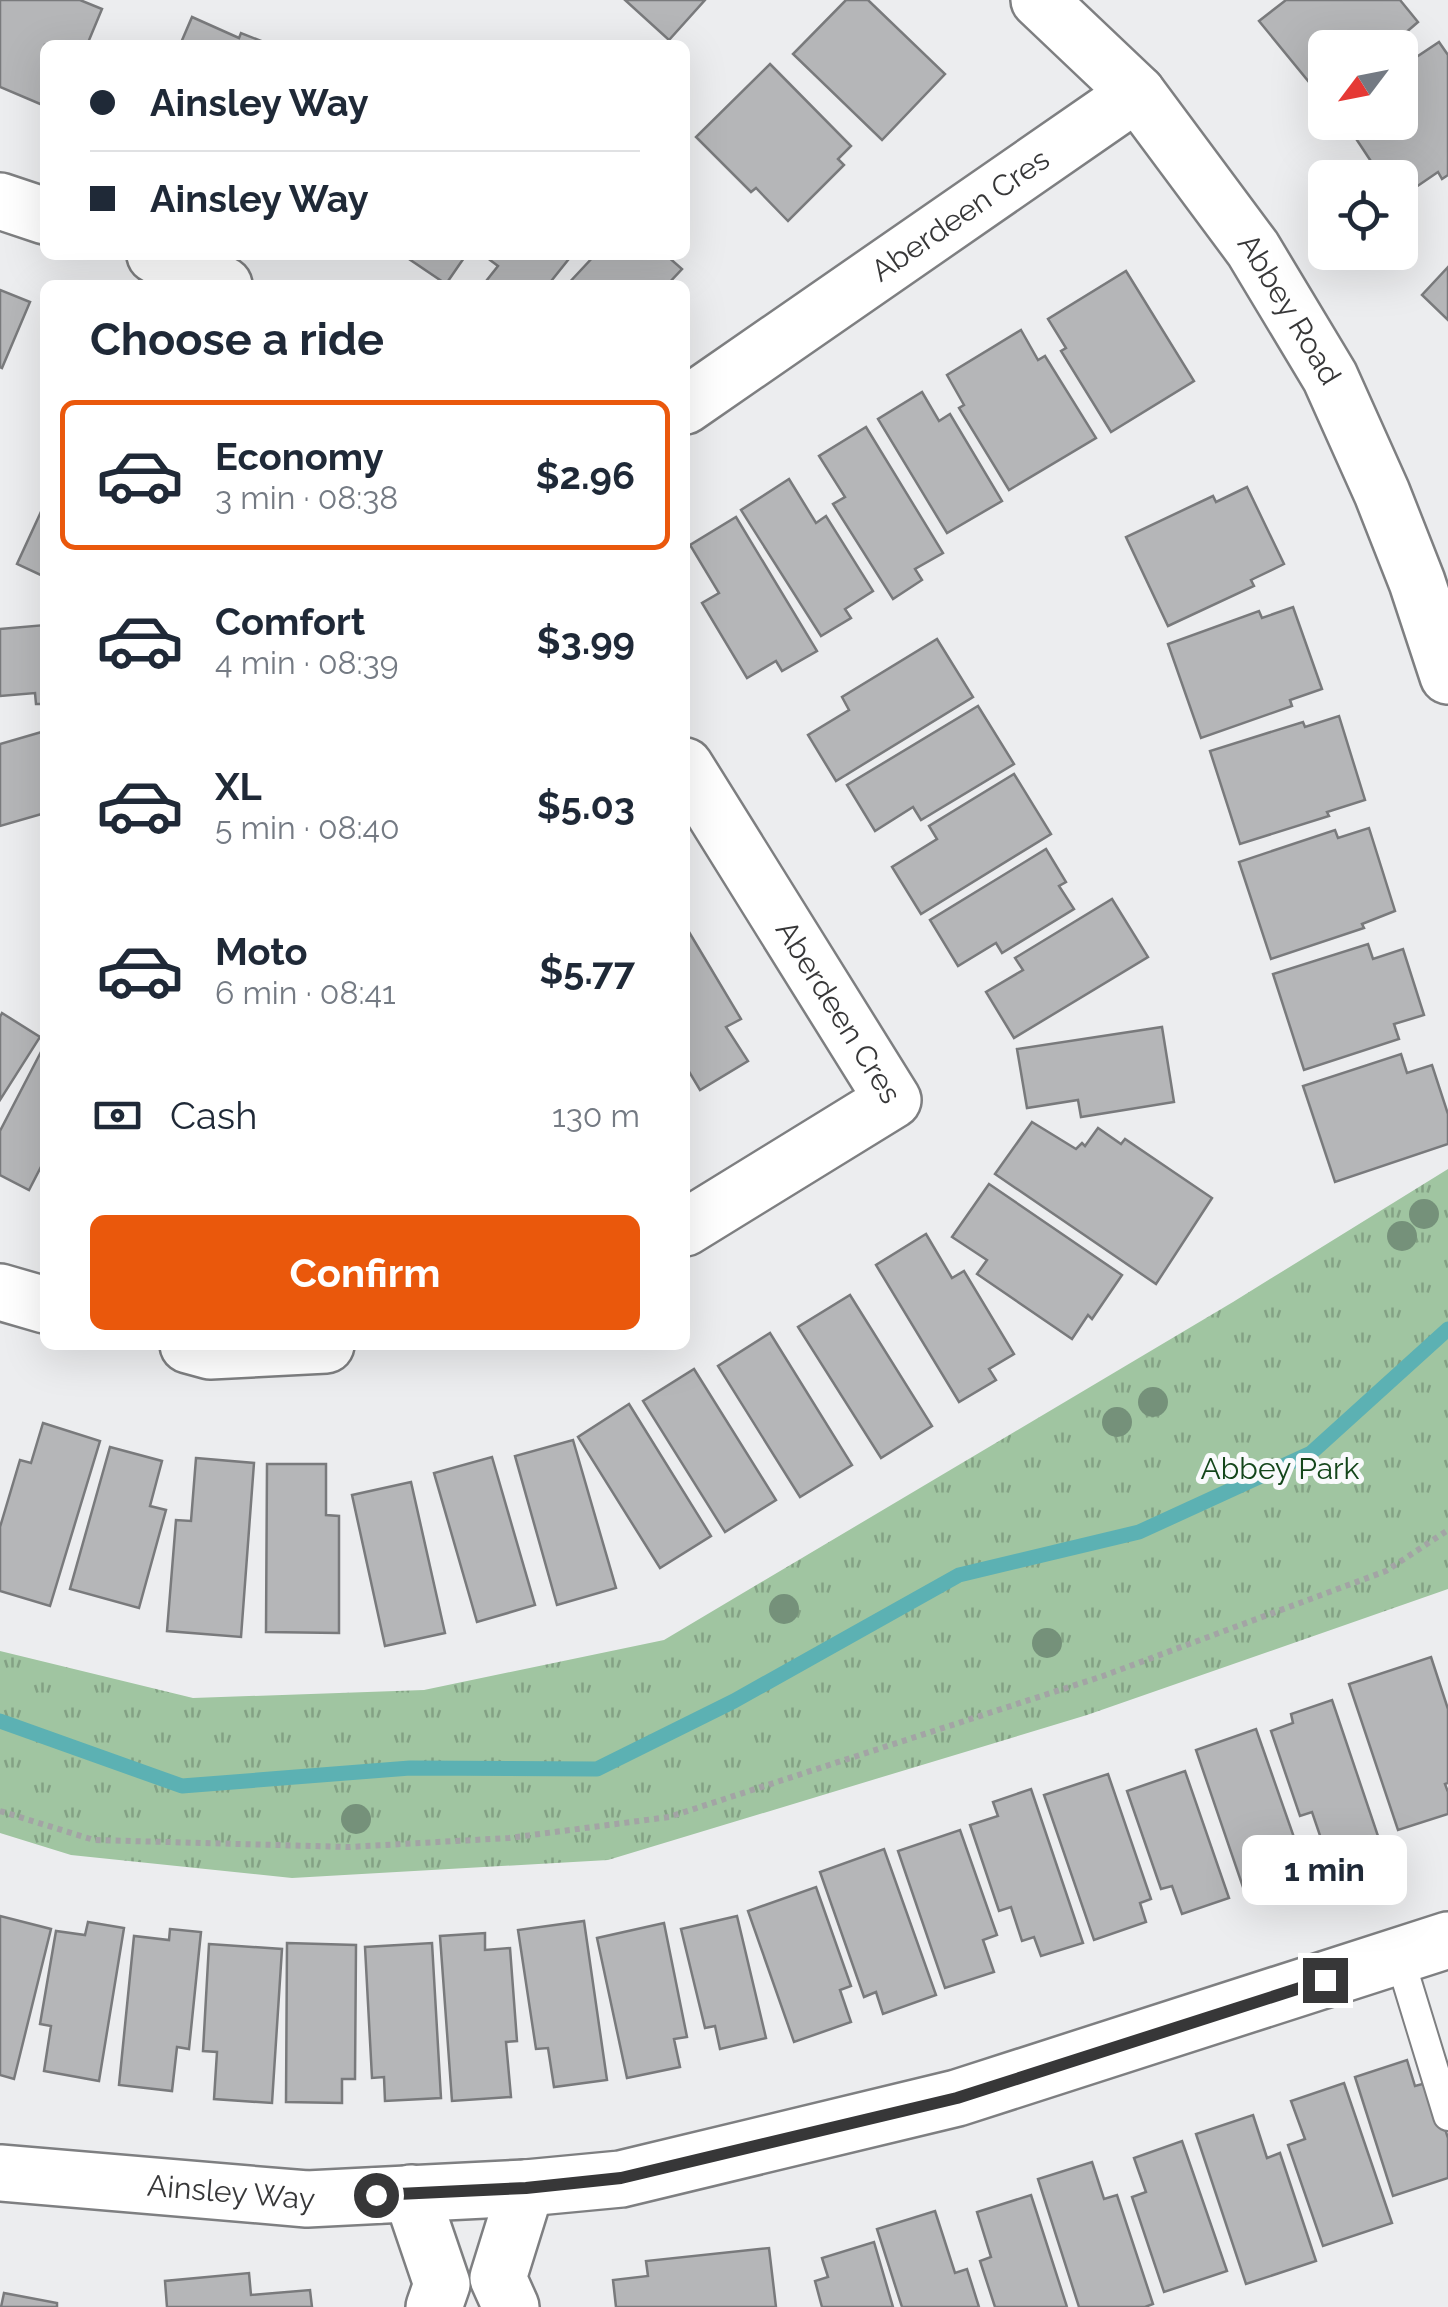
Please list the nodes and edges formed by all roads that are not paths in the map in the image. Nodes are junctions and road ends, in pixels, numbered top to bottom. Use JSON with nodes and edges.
{"nodes":[{"id":1,"x":1039,"y":0,"type":"edge"},
{"id":2,"x":1137,"y":93,"type":"junction"},
{"id":3,"x":0,"y":201,"type":"edge"},
{"id":4,"x":40,"y":214,"type":"edge"},
{"id":5,"x":166,"y":260,"type":"edge"},
{"id":6,"x":212,"y":280,"type":"edge"},
{"id":7,"x":690,"y":403,"type":"edge"},
{"id":8,"x":1432,"y":577,"type":"edge"},
{"id":9,"x":1448,"y":676,"type":"edge"},
{"id":10,"x":690,"y":774,"type":"edge"},
{"id":11,"x":690,"y":1225,"type":"edge"},
{"id":12,"x":0,"y":1292,"type":"edge"},
{"id":13,"x":40,"y":1304,"type":"edge"},
{"id":14,"x":1423,"y":1948,"type":"edge"},
{"id":15,"x":1448,"y":2116,"type":"edge"},
{"id":16,"x":0,"y":2173,"type":"edge"},
{"id":17,"x":526,"y":2188,"type":"junction"},
{"id":18,"x":411,"y":2193,"type":"junction"},
{"id":19,"x":434,"y":2307,"type":"edge"},
{"id":20,"x":511,"y":2307,"type":"edge"}],
"edges":[{"from":1,"to":2,"type":"street","name":"Abbey Road"},
{"from":2,"to":7,"type":"street","name":"Aberdeen Cres"},
{"from":2,"to":8,"type":"street","name":"Abbey Road"},
{"from":3,"to":4,"type":"street"},
{"from":5,"to":6,"type":"street"},
{"from":8,"to":9,"type":"street","name":"Abbey Road"},
{"from":10,"to":11,"type":"street","name":"Aberdeen Cres"},
{"from":12,"to":13,"type":"street"},
{"from":14,"to":15,"type":"lane"},
{"from":14,"to":17,"type":"street","name":"Ainsley Way"},
{"from":16,"to":18,"type":"street","name":"Ainsley Way"},
{"from":17,"to":18,"type":"street","name":"Ainsley Way"},
{"from":17,"to":20,"type":"street"},
{"from":18,"to":19,"type":"street"}]}
